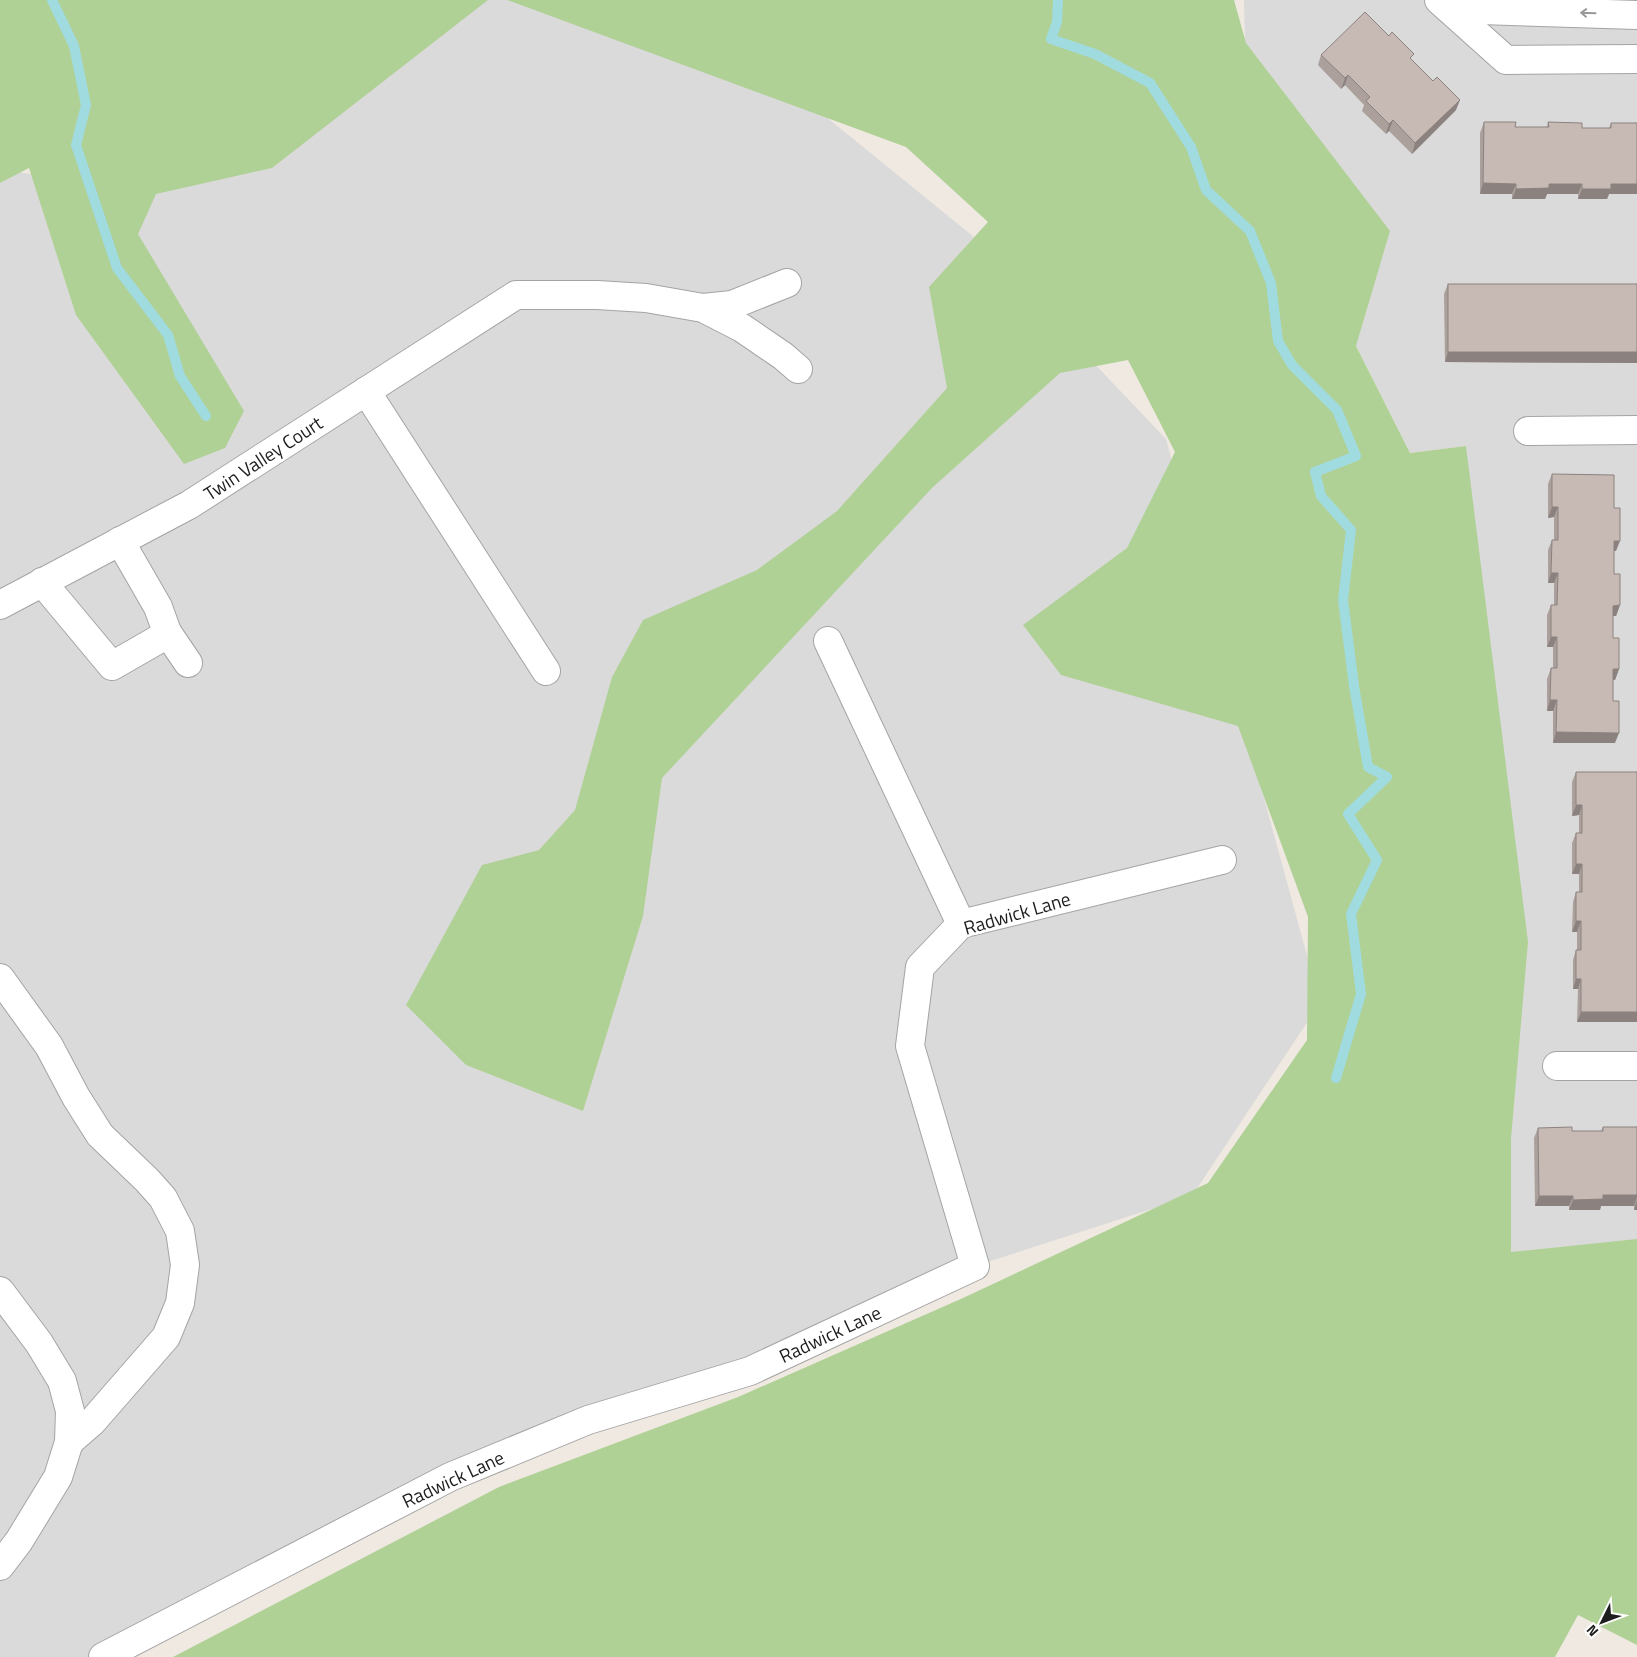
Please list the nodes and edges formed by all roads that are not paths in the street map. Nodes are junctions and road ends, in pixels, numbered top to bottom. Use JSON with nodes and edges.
{"nodes":[{"id":1,"x":1444,"y":5,"type":"edge"},
{"id":2,"x":1637,"y":15,"type":"edge"},
{"id":3,"x":1637,"y":59,"type":"edge"},
{"id":4,"x":787,"y":283,"type":"dead end"},
{"id":5,"x":704,"y":308,"type":"junction"},
{"id":6,"x":798,"y":369,"type":"dead end"},
{"id":7,"x":366,"y":391,"type":"junction"},
{"id":8,"x":1637,"y":430,"type":"edge"},
{"id":9,"x":1528,"y":431,"type":"dead end"},
{"id":10,"x":120,"y":541,"type":"junction"},
{"id":11,"x":42,"y":582,"type":"junction"},
{"id":12,"x":0,"y":605,"type":"edge"},
{"id":13,"x":167,"y":632,"type":"junction"},
{"id":14,"x":828,"y":641,"type":"dead end"},
{"id":15,"x":188,"y":663,"type":"dead end"},
{"id":16,"x":546,"y":671,"type":"dead end"},
{"id":17,"x":1222,"y":860,"type":"dead end"},
{"id":18,"x":961,"y":924,"type":"junction"},
{"id":19,"x":0,"y":978,"type":"edge"},
{"id":20,"x":1557,"y":1066,"type":"dead end"},
{"id":21,"x":1637,"y":1066,"type":"edge"},
{"id":22,"x":0,"y":1291,"type":"edge"},
{"id":23,"x":69,"y":1442,"type":"junction"},
{"id":24,"x":0,"y":1566,"type":"edge"},
{"id":25,"x":103,"y":1657,"type":"edge"}],
"edges":[{"from":2,"to":1,"type":"street","one_way":true},
{"from":1,"to":3,"type":"street"},
{"from":4,"to":5,"type":"street"},
{"from":5,"to":6,"type":"street"},
{"from":5,"to":7,"type":"street","name":"Twin Valley Court"},
{"from":7,"to":10,"type":"street","name":"Twin Valley Court"},
{"from":7,"to":16,"type":"street"},
{"from":8,"to":9,"type":"street"},
{"from":10,"to":11,"type":"street","name":"Twin Valley Court"},
{"from":10,"to":13,"type":"street"},
{"from":11,"to":12,"type":"street","name":"Twin Valley Court"},
{"from":11,"to":13,"type":"street"},
{"from":13,"to":15,"type":"street"},
{"from":14,"to":18,"type":"street"},
{"from":17,"to":18,"type":"street","name":"Radwick Lane"},
{"from":18,"to":25,"type":"street","name":"Radwick Lane"},
{"from":19,"to":23,"type":"street"},
{"from":20,"to":21,"type":"street"},
{"from":22,"to":23,"type":"street"},
{"from":23,"to":24,"type":"street"}]}
